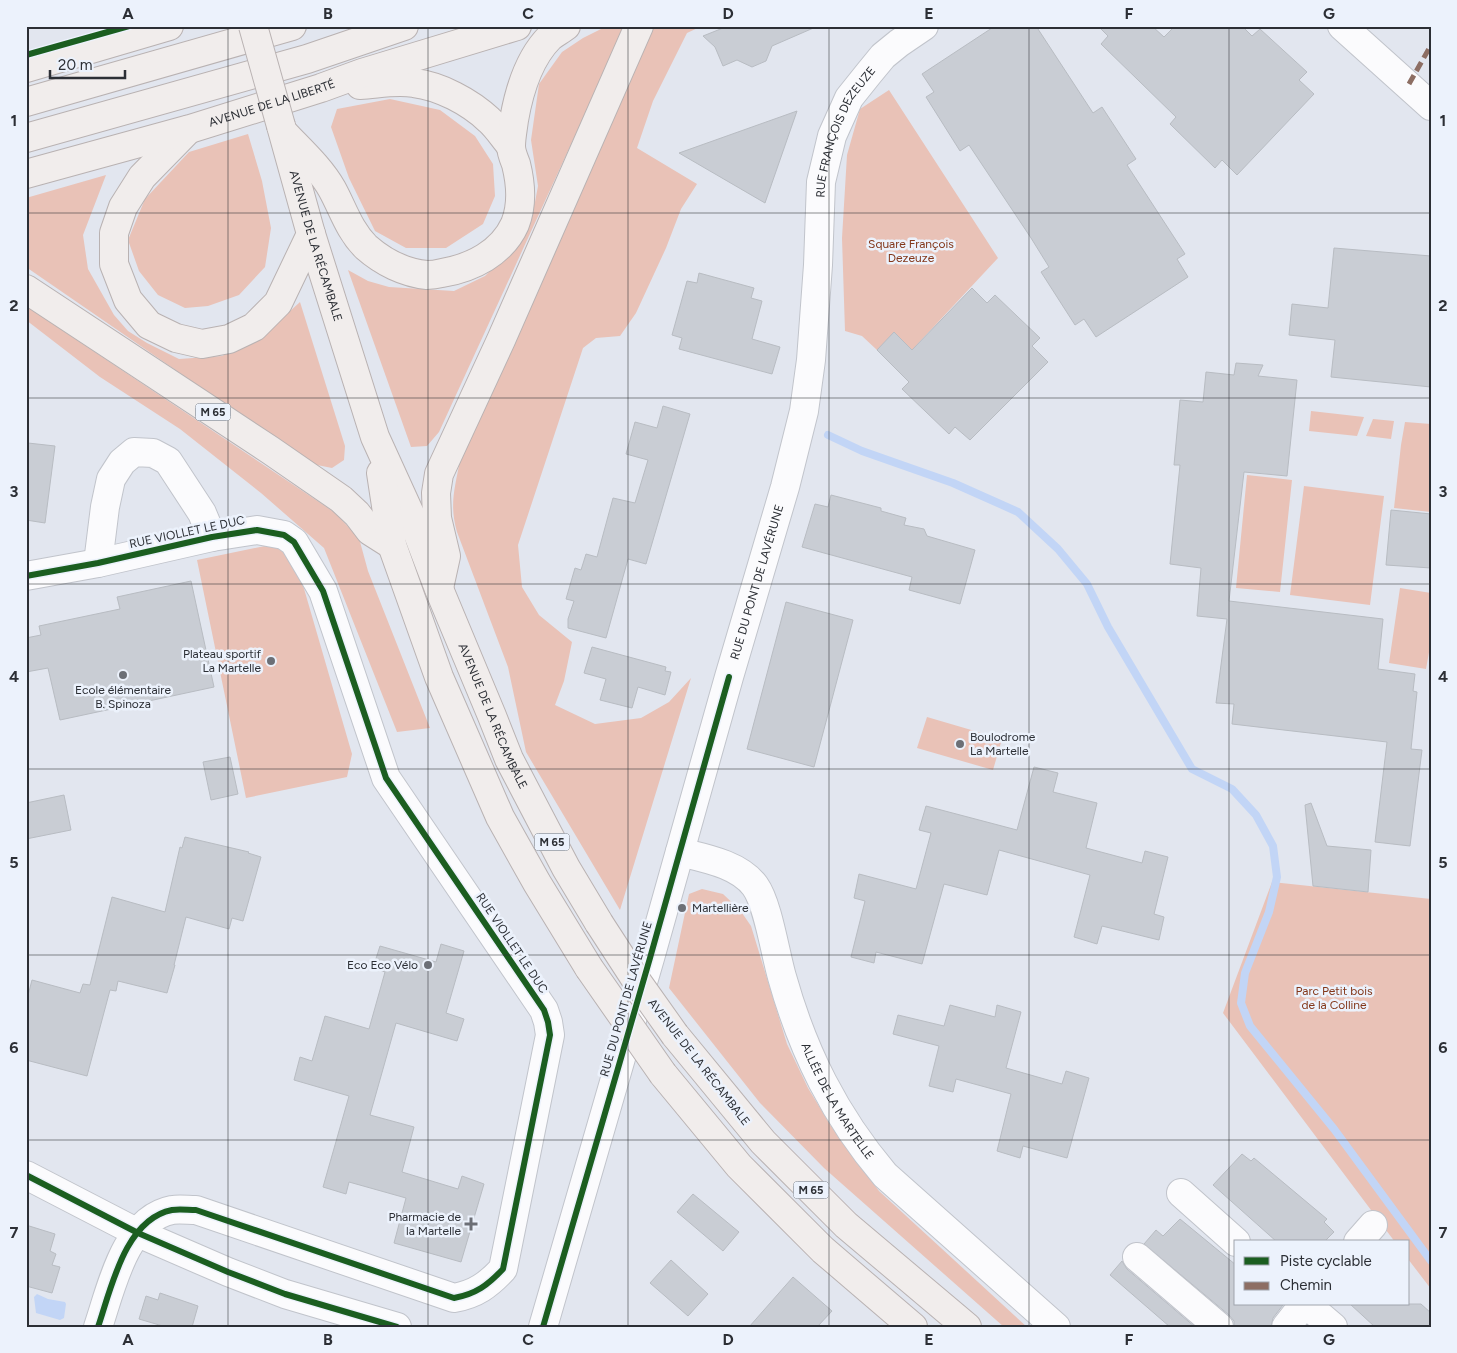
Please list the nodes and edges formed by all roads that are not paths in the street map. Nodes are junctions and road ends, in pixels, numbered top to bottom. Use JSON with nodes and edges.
{"nodes":[{"id":1,"x":169,"y":26,"type":"edge"},
{"id":2,"x":253,"y":26,"type":"edge"},
{"id":3,"x":292,"y":26,"type":"edge"},
{"id":4,"x":404,"y":26,"type":"edge"},
{"id":5,"x":517,"y":26,"type":"edge"},
{"id":6,"x":566,"y":26,"type":"edge"},
{"id":7,"x":639,"y":26,"type":"edge"},
{"id":8,"x":924,"y":26,"type":"edge"},
{"id":9,"x":1342,"y":26,"type":"edge"},
{"id":10,"x":26,"y":68,"type":"edge"},
{"id":11,"x":321,"y":88,"type":"junction"},
{"id":12,"x":26,"y":102,"type":"edge"},
{"id":13,"x":1431,"y":106,"type":"edge"},
{"id":14,"x":190,"y":129,"type":"junction"},
{"id":15,"x":283,"y":129,"type":"junction"},
{"id":16,"x":26,"y":138,"type":"edge"},
{"id":17,"x":511,"y":146,"type":"junction"},
{"id":18,"x":26,"y":174,"type":"edge"},
{"id":19,"x":311,"y":234,"type":"junction"},
{"id":20,"x":818,"y":265,"type":"joint"},
{"id":21,"x":26,"y":288,"type":"edge"},
{"id":22,"x":375,"y":437,"type":"junction"},
{"id":23,"x":212,"y":537,"type":"junction"},
{"id":24,"x":392,"y":545,"type":"junction"},
{"id":25,"x":98,"y":563,"type":"junction"},
{"id":26,"x":26,"y":576,"type":"edge"},
{"id":27,"x":439,"y":589,"type":"junction"},
{"id":28,"x":680,"y":852,"type":"junction"},
{"id":29,"x":26,"y":1175,"type":"edge"},
{"id":30,"x":1181,"y":1193,"type":"dead end"},
{"id":31,"x":138,"y":1233,"type":"junction"},
{"id":32,"x":1234,"y":1240,"type":"edge"},
{"id":33,"x":1137,"y":1256,"type":"dead end"},
{"id":34,"x":1303,"y":1306,"type":"edge"},
{"id":35,"x":1307,"y":1306,"type":"edge"},
{"id":36,"x":98,"y":1327,"type":"edge"},
{"id":37,"x":397,"y":1327,"type":"edge"},
{"id":38,"x":543,"y":1327,"type":"edge"},
{"id":39,"x":913,"y":1327,"type":"edge"},
{"id":40,"x":967,"y":1327,"type":"edge"},
{"id":41,"x":1056,"y":1327,"type":"edge"},
{"id":42,"x":1219,"y":1327,"type":"edge"},
{"id":43,"x":1286,"y":1327,"type":"edge"},
{"id":44,"x":1333,"y":1327,"type":"edge"}],
"edges":[{"from":1,"to":10,"type":"main road"},
{"from":2,"to":15,"type":"main road","name":"AVENUE DE LA RÉCAMBALE","bridge":true},
{"from":3,"to":12,"type":"main road"},
{"from":4,"to":16,"type":"main road"},
{"from":5,"to":11,"type":"main road","name":"AVENUE DE LA LIBERTÉ"},
{"from":6,"to":17,"type":"main road"},
{"from":7,"to":27,"type":"main road"},
{"from":8,"to":20,"type":"street","name":"RUE FRANÇOIS DEZEUZE"},
{"from":9,"to":13,"type":"street"},
{"from":11,"to":14,"type":"main road","name":"AVENUE DE LA LIBERTÉ"},
{"from":11,"to":17,"type":"main road"},
{"from":14,"to":18,"type":"main road","name":"AVENUE DE LA LIBERTÉ"},
{"from":14,"to":19,"type":"main road"},
{"from":15,"to":17,"type":"main road"},
{"from":15,"to":19,"type":"main road","name":"AVENUE DE LA RÉCAMBALE"},
{"from":19,"to":22,"type":"main road","name":"AVENUE DE LA RÉCAMBALE"},
{"from":20,"to":28,"type":"street","name":"RUE DU PONT DE LAVÉRUNE"},
{"from":21,"to":24,"type":"main road","number":"M 65"},
{"from":22,"to":24,"type":"main road","name":"AVENUE DE LA RÉCAMBALE"},
{"from":22,"to":27,"type":"main road","name":"AVENUE DE LA RÉCAMBALE","number":"M 65"},
{"from":23,"to":25,"type":"street","name":"RUE VIOLLET LE DUC"},
{"from":23,"to":25,"type":"street","name":"RUE VIOLLET LE DUC"},
{"from":23,"to":31,"type":"street","name":"RUE VIOLLET LE DUC"},
{"from":24,"to":39,"type":"main road","name":"AVENUE DE LA RÉCAMBALE","number":"M 65","bridge":true},
{"from":25,"to":26,"type":"street","name":"RUE VIOLLET LE DUC"},
{"from":27,"to":40,"type":"main road","name":"AVENUE DE LA RÉCAMBALE","number":"M 65","bridge":true},
{"from":28,"to":38,"type":"street","name":"RUE DU PONT DE LAVÉRUNE"},
{"from":28,"to":41,"type":"street","name":"ALLÉE DE LA MARTELLE"},
{"from":29,"to":31,"type":"street"},
{"from":30,"to":32,"type":"street"},
{"from":31,"to":36,"type":"street","name":"RUE VIOLLET LE DUC"},
{"from":31,"to":37,"type":"street"},
{"from":33,"to":42,"type":"street"},
{"from":34,"to":43,"type":"street"},
{"from":35,"to":44,"type":"street"}]}
